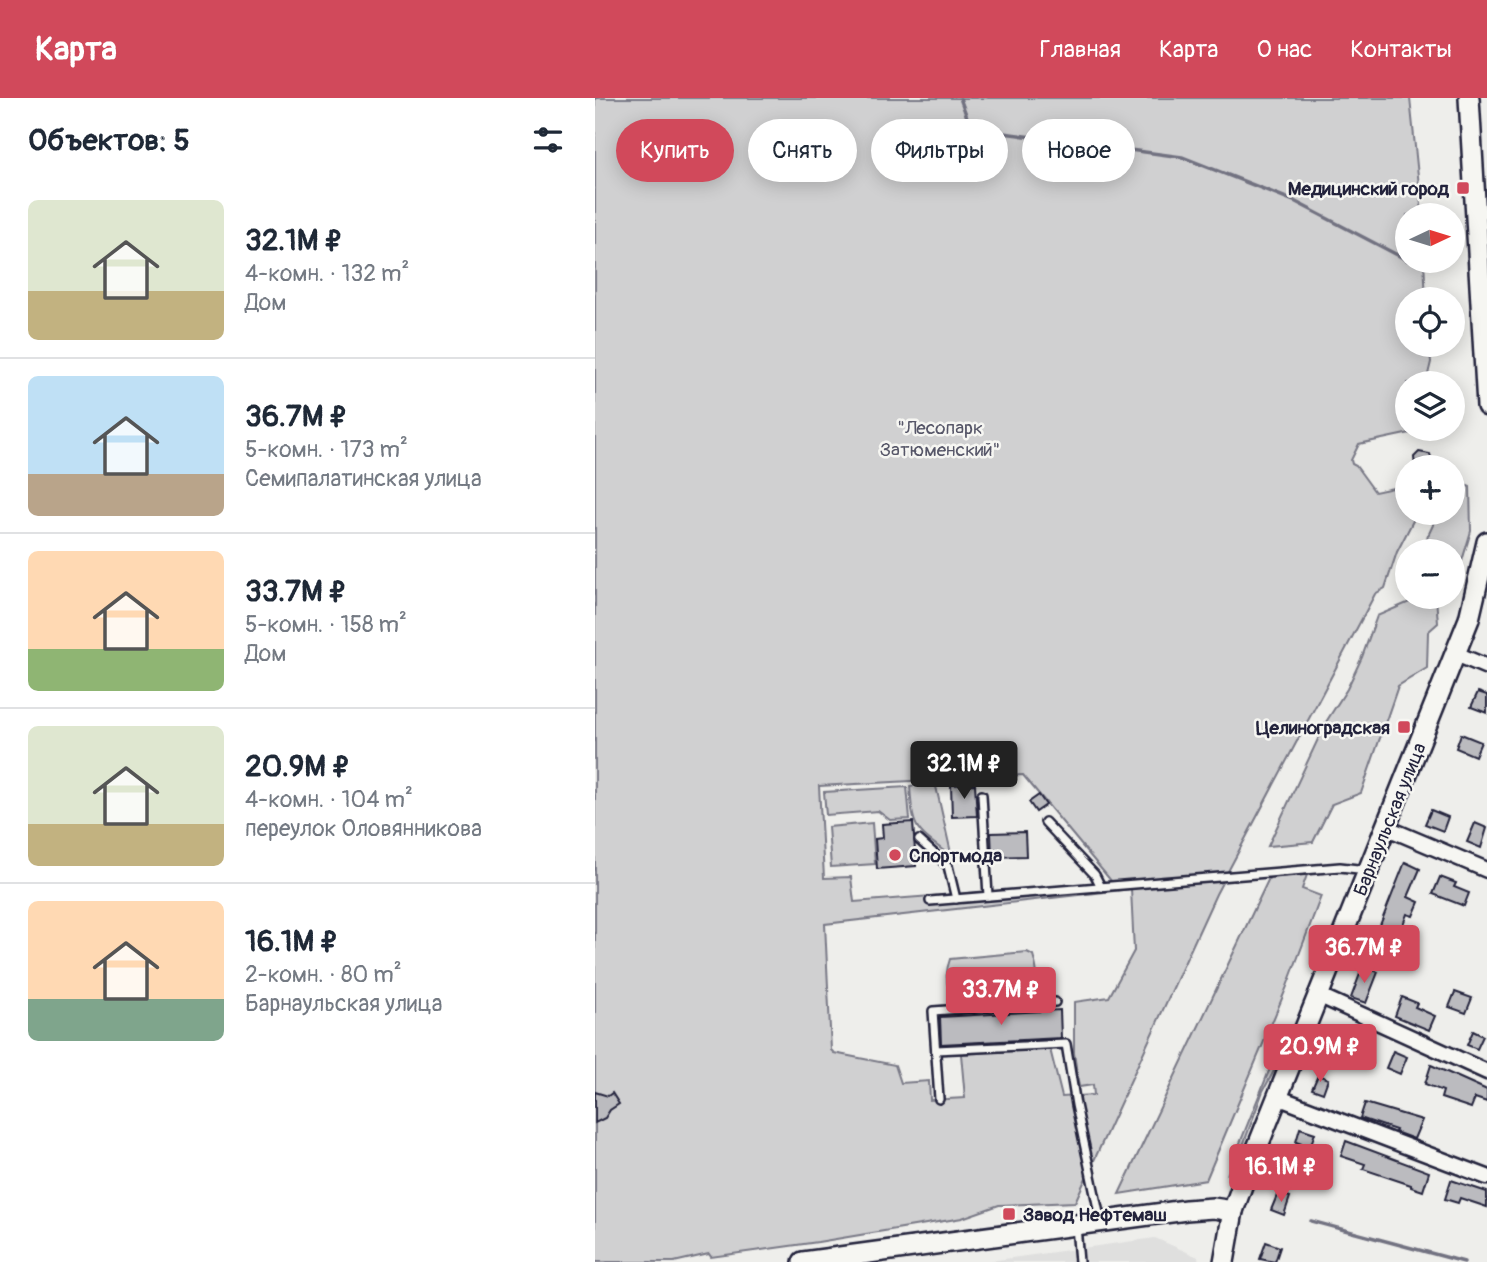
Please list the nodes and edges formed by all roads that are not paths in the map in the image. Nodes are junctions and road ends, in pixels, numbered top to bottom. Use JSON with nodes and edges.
{"nodes":[{"id":1,"x":1469,"y":98,"type":"edge"},
{"id":2,"x":1487,"y":395,"type":"edge"},
{"id":3,"x":1487,"y":542,"type":"edge"},
{"id":4,"x":1456,"y":653,"type":"junction"},
{"id":5,"x":1487,"y":667,"type":"edge"},
{"id":6,"x":982,"y":795,"type":"dead end"},
{"id":7,"x":1045,"y":822,"type":"dead end"},
{"id":8,"x":1385,"y":827,"type":"junction"},
{"id":9,"x":919,"y":840,"type":"dead end"},
{"id":10,"x":1487,"y":870,"type":"edge"},
{"id":11,"x":1368,"y":871,"type":"junction"},
{"id":12,"x":1101,"y":887,"type":"junction"},
{"id":13,"x":988,"y":896,"type":"junction"},
{"id":14,"x":956,"y":899,"type":"junction"},
{"id":15,"x":930,"y":901,"type":"dead end"},
{"id":16,"x":1318,"y":995,"type":"junction"},
{"id":17,"x":1055,"y":1002,"type":"dead end"},
{"id":18,"x":936,"y":1050,"type":"junction"},
{"id":19,"x":1487,"y":1072,"type":"edge"},
{"id":20,"x":1277,"y":1097,"type":"junction"},
{"id":21,"x":939,"y":1099,"type":"dead end"},
{"id":22,"x":1487,"y":1177,"type":"edge"},
{"id":23,"x":1233,"y":1211,"type":"junction"},
{"id":24,"x":1101,"y":1222,"type":"junction"},
{"id":25,"x":1076,"y":1225,"type":"junction"},
{"id":26,"x":803,"y":1262,"type":"edge"},
{"id":27,"x":1079,"y":1262,"type":"edge"},
{"id":28,"x":1224,"y":1262,"type":"edge"}],
"edges":[{"from":1,"to":2,"type":"street"},
{"from":3,"to":4,"type":"street","name":"Барнаульская улица"},
{"from":4,"to":5,"type":"street"},
{"from":4,"to":8,"type":"street","name":"Барнаульская улица"},
{"from":6,"to":13,"type":"lane"},
{"from":7,"to":12,"type":"lane"},
{"from":8,"to":10,"type":"street"},
{"from":8,"to":11,"type":"street","name":"Барнаульская улица"},
{"from":9,"to":14,"type":"lane"},
{"from":11,"to":12,"type":"lane"},
{"from":11,"to":16,"type":"street","name":"Барнаульская улица"},
{"from":12,"to":13,"type":"lane"},
{"from":13,"to":14,"type":"lane"},
{"from":14,"to":15,"type":"lane"},
{"from":16,"to":19,"type":"street"},
{"from":16,"to":20,"type":"street","name":"Барнаульская улица"},
{"from":17,"to":18,"type":"lane"},
{"from":18,"to":21,"type":"lane"},
{"from":18,"to":24,"type":"lane"},
{"from":20,"to":22,"type":"street"},
{"from":20,"to":23,"type":"street","name":"Барнаульская улица"},
{"from":23,"to":24,"type":"street"},
{"from":23,"to":28,"type":"street","name":"Барнаульская улица"},
{"from":24,"to":25,"type":"street"},
{"from":25,"to":26,"type":"street"},
{"from":25,"to":27,"type":"lane"}]}
